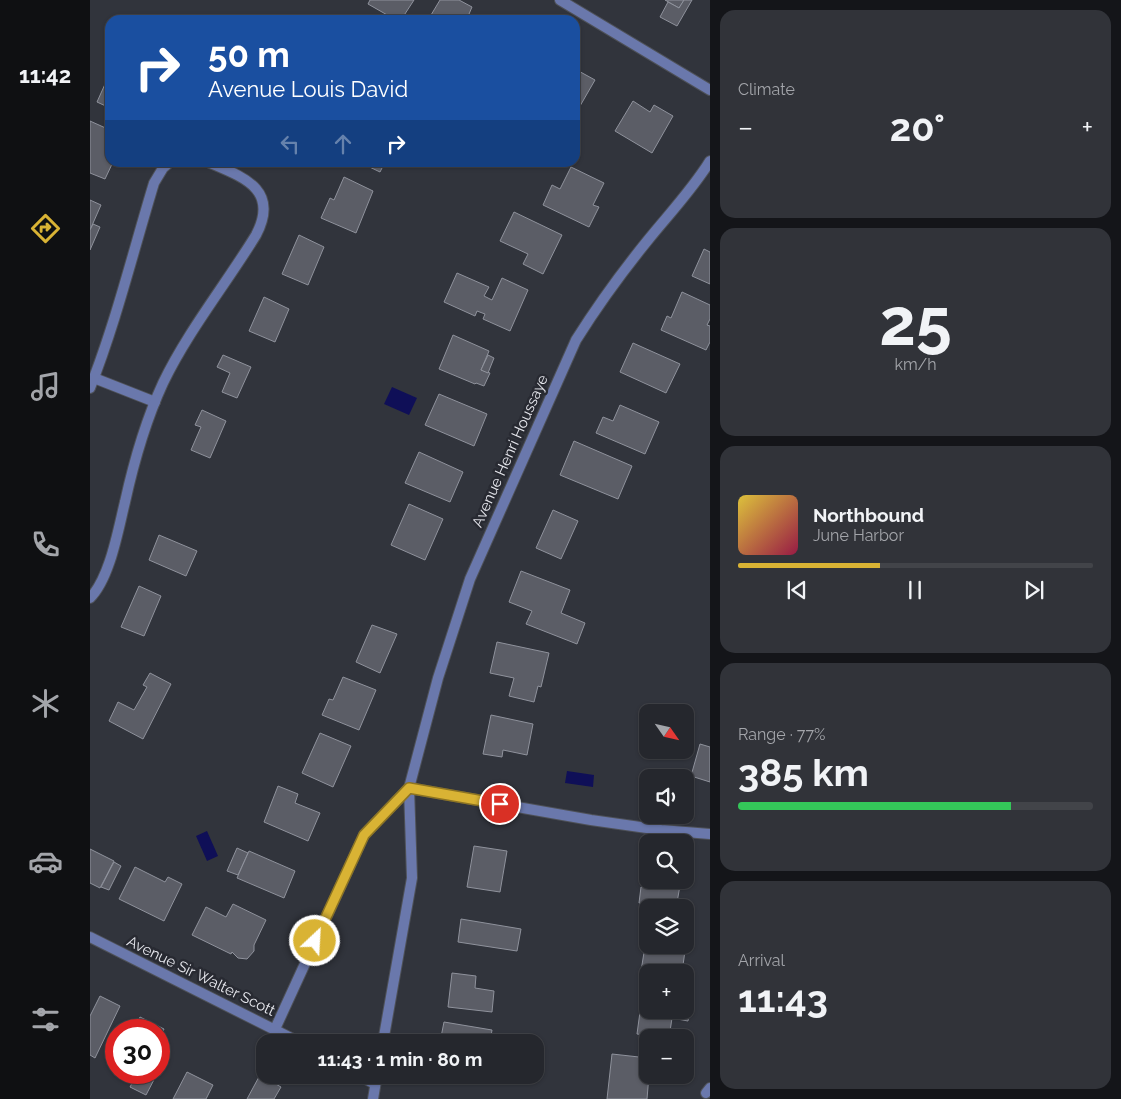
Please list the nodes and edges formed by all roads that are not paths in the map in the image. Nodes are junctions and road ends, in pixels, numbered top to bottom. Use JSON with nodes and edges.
{"nodes":[{"id":1,"x":560,"y":0,"type":"edge"},
{"id":2,"x":710,"y":90,"type":"edge"},
{"id":3,"x":710,"y":161,"type":"edge"},
{"id":4,"x":164,"y":167,"type":"edge"},
{"id":5,"x":219,"y":167,"type":"edge"},
{"id":6,"x":94,"y":378,"type":"junction"},
{"id":7,"x":90,"y":388,"type":"edge"},
{"id":8,"x":155,"y":402,"type":"junction"},
{"id":9,"x":90,"y":598,"type":"edge"},
{"id":10,"x":409,"y":788,"type":"junction"},
{"id":11,"x":710,"y":834,"type":"edge"},
{"id":12,"x":90,"y":937,"type":"edge"},
{"id":13,"x":275,"y":1029,"type":"junction"},
{"id":14,"x":284,"y":1034,"type":"edge"},
{"id":15,"x":384,"y":1034,"type":"edge"},
{"id":16,"x":375,"y":1084,"type":"edge"},
{"id":17,"x":373,"y":1099,"type":"edge"}],
"edges":[{"from":1,"to":2,"type":"street"},
{"from":3,"to":10,"type":"street","name":"Avenue Henri Houssaye"},
{"from":4,"to":6,"type":"street"},
{"from":5,"to":8,"type":"street"},
{"from":6,"to":7,"type":"street"},
{"from":6,"to":8,"type":"street"},
{"from":8,"to":9,"type":"street"},
{"from":10,"to":11,"type":"street"},
{"from":10,"to":13,"type":"street","name":"Avenue Henri Houssaye"},
{"from":10,"to":15,"type":"street","name":"Avenue Henri Houssaye"},
{"from":12,"to":13,"type":"street","name":"Avenue Sir Walter Scott"},
{"from":13,"to":14,"type":"street","name":"Avenue Sir Walter Scott"},
{"from":16,"to":17,"type":"street"}]}
